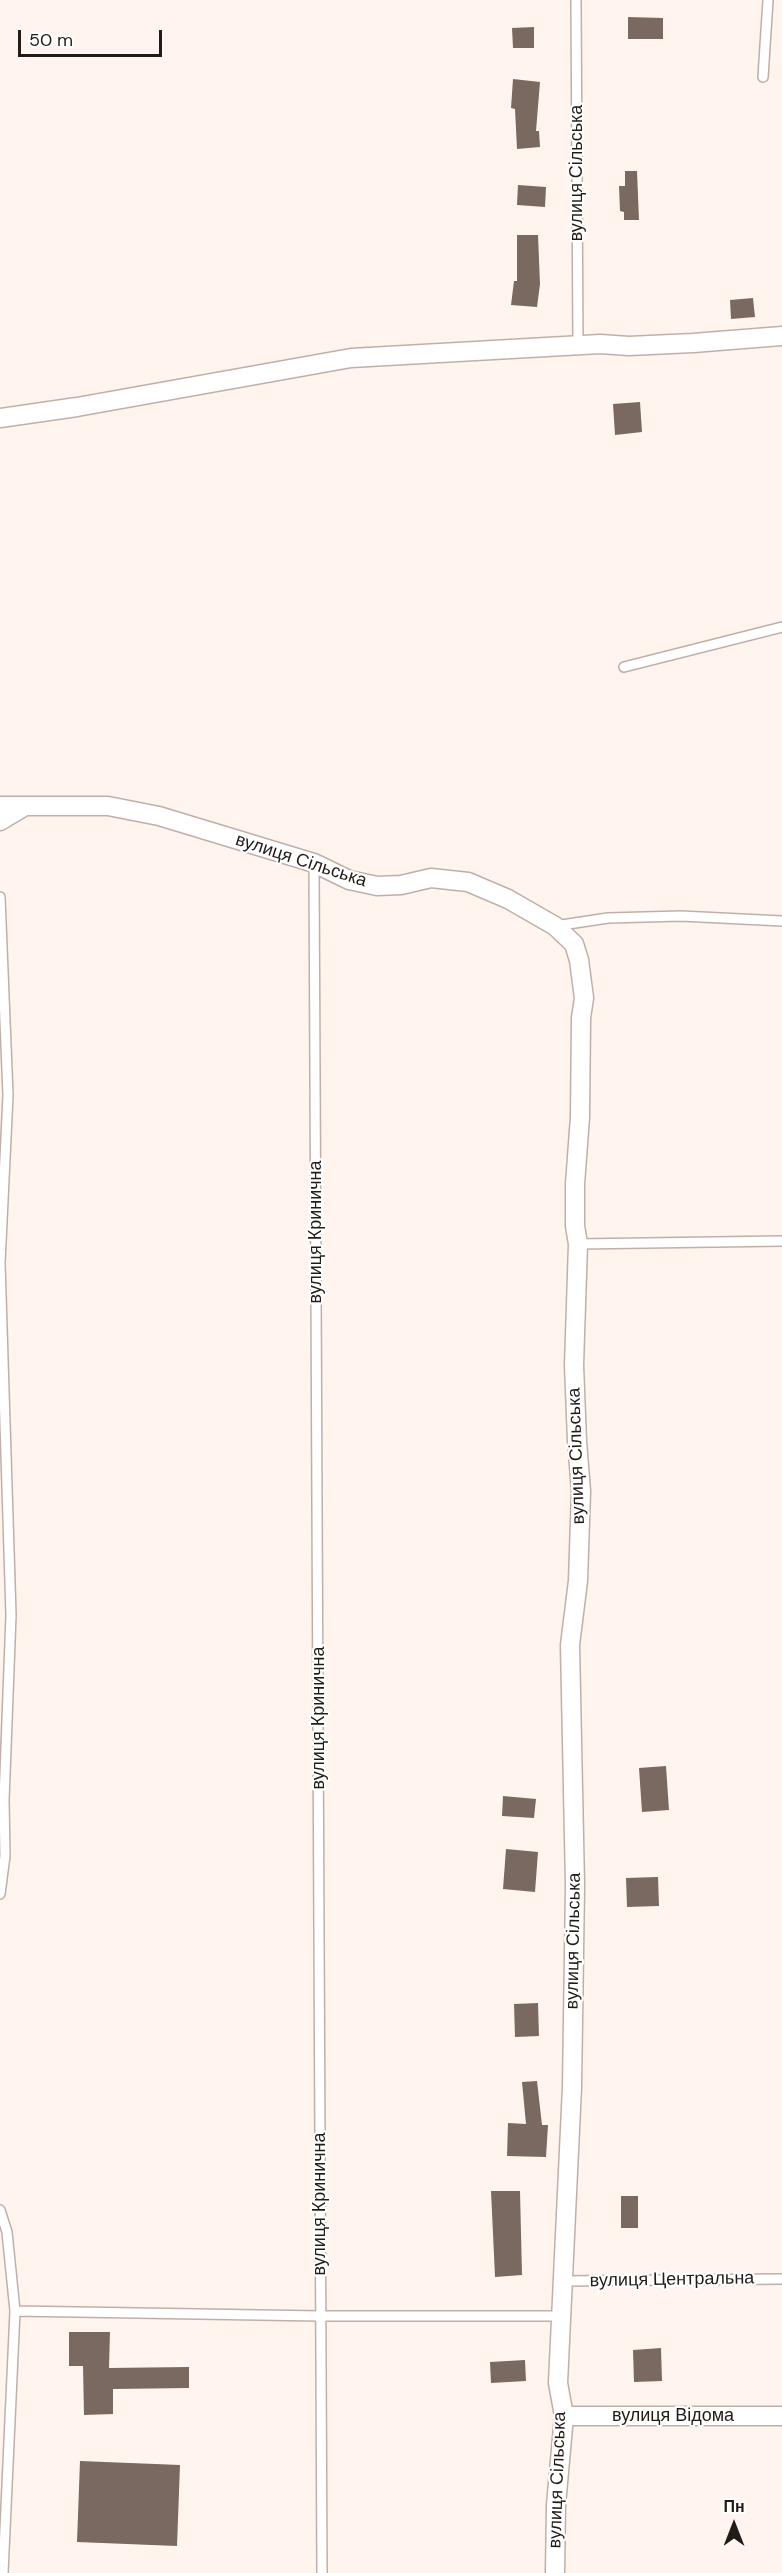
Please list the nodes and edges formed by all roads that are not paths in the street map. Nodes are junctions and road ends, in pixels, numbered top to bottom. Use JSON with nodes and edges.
{"nodes":[{"id":1,"x":576,"y":0,"type":"edge"},
{"id":2,"x":768,"y":0,"type":"edge"},
{"id":3,"x":763,"y":77,"type":"dead end"},
{"id":4,"x":782,"y":336,"type":"edge"},
{"id":5,"x":578,"y":345,"type":"junction"},
{"id":6,"x":0,"y":418,"type":"edge"},
{"id":7,"x":782,"y":627,"type":"edge"},
{"id":8,"x":624,"y":667,"type":"dead end"},
{"id":9,"x":27,"y":805,"type":"junction"},
{"id":10,"x":0,"y":806,"type":"edge"},
{"id":11,"x":0,"y":821,"type":"edge"},
{"id":12,"x":314,"y":863,"type":"junction"},
{"id":13,"x":0,"y":897,"type":"edge"},
{"id":14,"x":782,"y":921,"type":"edge"},
{"id":15,"x":555,"y":926,"type":"junction"},
{"id":16,"x":782,"y":1241,"type":"edge"},
{"id":17,"x":578,"y":1244,"type":"junction"},
{"id":18,"x":0,"y":1894,"type":"edge"},
{"id":19,"x":0,"y":2210,"type":"edge"},
{"id":20,"x":782,"y":2279,"type":"edge"},
{"id":21,"x":562,"y":2281,"type":"junction"},
{"id":22,"x":15,"y":2311,"type":"junction"},
{"id":23,"x":320,"y":2316,"type":"junction"},
{"id":24,"x":560,"y":2316,"type":"junction"},
{"id":25,"x":564,"y":2416,"type":"junction"},
{"id":26,"x":782,"y":2416,"type":"edge"},
{"id":27,"x":3,"y":2573,"type":"edge"},
{"id":28,"x":322,"y":2573,"type":"edge"},
{"id":29,"x":555,"y":2573,"type":"edge"}],
"edges":[{"from":1,"to":5,"type":"lane","name":"вулиця Сільська"},
{"from":2,"to":3,"type":"lane"},
{"from":4,"to":5,"type":"street"},
{"from":5,"to":6,"type":"street"},
{"from":7,"to":8,"type":"lane"},
{"from":9,"to":10,"type":"street","name":"вулиця Сільська"},
{"from":9,"to":11,"type":"street"},
{"from":9,"to":12,"type":"street","name":"вулиця Сільська"},
{"from":12,"to":15,"type":"street","name":"вулиця Сільська"},
{"from":12,"to":23,"type":"lane","name":"вулиця Кринична"},
{"from":13,"to":18,"type":"lane"},
{"from":14,"to":15,"type":"lane"},
{"from":15,"to":17,"type":"street","name":"вулиця Сільська"},
{"from":16,"to":17,"type":"lane"},
{"from":17,"to":21,"type":"street","name":"вулиця Сільська"},
{"from":19,"to":22,"type":"lane"},
{"from":20,"to":21,"type":"lane","name":"вулиця Центральна"},
{"from":21,"to":24,"type":"street","name":"вулиця Сільська"},
{"from":22,"to":23,"type":"lane"},
{"from":22,"to":27,"type":"lane"},
{"from":23,"to":24,"type":"lane"},
{"from":23,"to":28,"type":"lane","name":"вулиця Кринична"},
{"from":24,"to":25,"type":"street","name":"вулиця Сільська"},
{"from":25,"to":26,"type":"street","name":"вулиця Відома"},
{"from":25,"to":29,"type":"street","name":"вулиця Сільська"}]}
